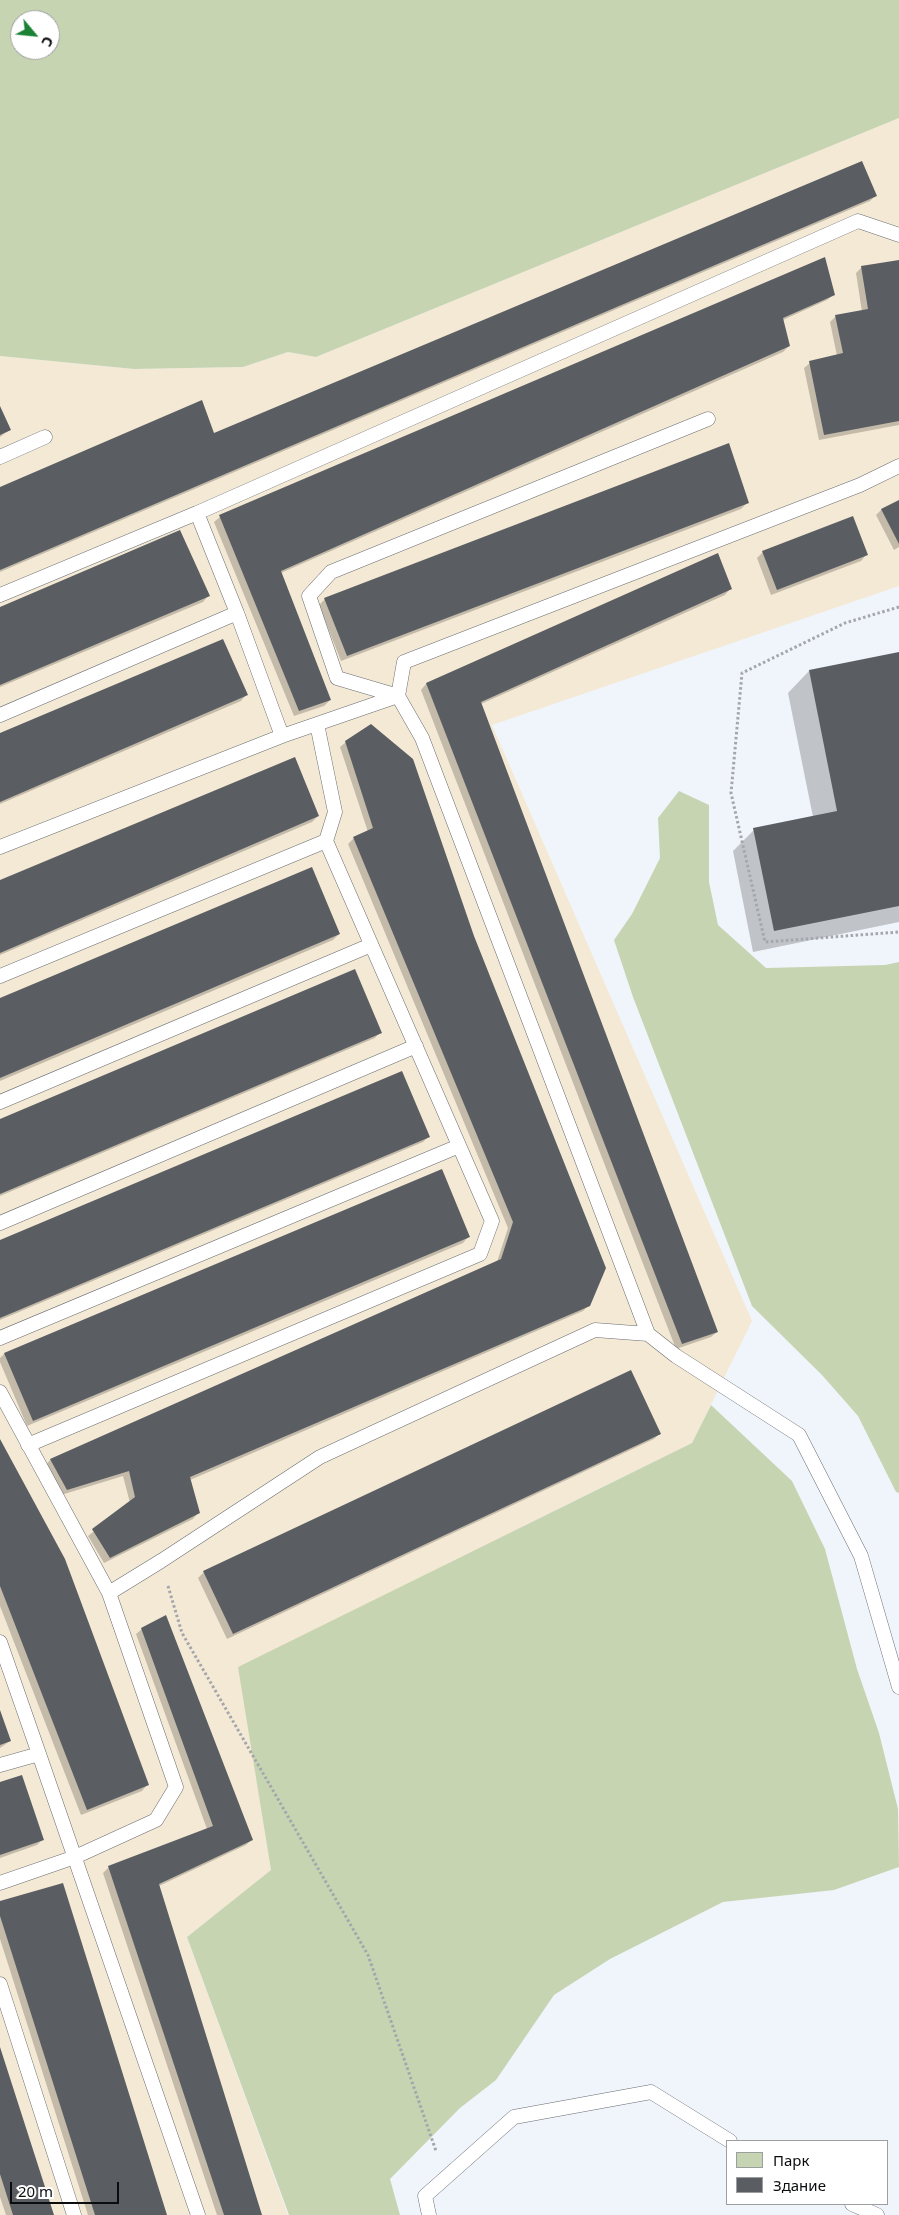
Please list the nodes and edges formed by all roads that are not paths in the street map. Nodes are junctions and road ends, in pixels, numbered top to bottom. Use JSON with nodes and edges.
{"nodes":[{"id":1,"x":899,"y":235,"type":"edge"},
{"id":2,"x":708,"y":419,"type":"dead end"},
{"id":3,"x":44,"y":437,"type":"dead end"},
{"id":4,"x":0,"y":457,"type":"edge"},
{"id":5,"x":899,"y":466,"type":"edge"},
{"id":6,"x":197,"y":513,"type":"junction"},
{"id":7,"x":0,"y":596,"type":"edge"},
{"id":8,"x":237,"y":613,"type":"junction"},
{"id":9,"x":398,"y":696,"type":"junction"},
{"id":10,"x":0,"y":715,"type":"edge"},
{"id":11,"x":317,"y":724,"type":"junction"},
{"id":12,"x":282,"y":736,"type":"junction"},
{"id":13,"x":326,"y":840,"type":"junction"},
{"id":14,"x":0,"y":847,"type":"edge"},
{"id":15,"x":372,"y":945,"type":"junction"},
{"id":16,"x":0,"y":976,"type":"edge"},
{"id":17,"x":416,"y":1046,"type":"junction"},
{"id":18,"x":0,"y":1102,"type":"edge"},
{"id":19,"x":459,"y":1146,"type":"junction"},
{"id":20,"x":0,"y":1224,"type":"edge"},
{"id":21,"x":648,"y":1334,"type":"junction"},
{"id":22,"x":0,"y":1338,"type":"edge"},
{"id":23,"x":0,"y":1392,"type":"edge"},
{"id":24,"x":28,"y":1445,"type":"junction"},
{"id":25,"x":109,"y":1593,"type":"junction"},
{"id":26,"x":0,"y":1642,"type":"edge"},
{"id":27,"x":899,"y":1687,"type":"edge"},
{"id":28,"x":39,"y":1754,"type":"junction"},
{"id":29,"x":0,"y":1765,"type":"edge"},
{"id":30,"x":75,"y":1858,"type":"junction"},
{"id":31,"x":0,"y":1883,"type":"edge"},
{"id":32,"x":0,"y":1984,"type":"edge"},
{"id":33,"x":728,"y":2140,"type":"edge"},
{"id":34,"x":854,"y":2205,"type":"edge"},
{"id":35,"x":74,"y":2215,"type":"edge"},
{"id":36,"x":198,"y":2215,"type":"edge"},
{"id":37,"x":429,"y":2215,"type":"edge"},
{"id":38,"x":877,"y":2215,"type":"edge"}],
"edges":[{"from":1,"to":6,"type":"lane"},
{"from":2,"to":9,"type":"lane"},
{"from":3,"to":4,"type":"lane"},
{"from":5,"to":9,"type":"lane"},
{"from":6,"to":7,"type":"lane"},
{"from":6,"to":8,"type":"lane"},
{"from":8,"to":10,"type":"lane"},
{"from":8,"to":12,"type":"lane"},
{"from":9,"to":11,"type":"lane"},
{"from":9,"to":21,"type":"lane"},
{"from":11,"to":12,"type":"lane"},
{"from":11,"to":13,"type":"lane"},
{"from":12,"to":14,"type":"lane"},
{"from":13,"to":15,"type":"lane"},
{"from":13,"to":16,"type":"lane"},
{"from":15,"to":17,"type":"lane"},
{"from":15,"to":18,"type":"lane"},
{"from":17,"to":19,"type":"lane"},
{"from":17,"to":20,"type":"lane"},
{"from":19,"to":22,"type":"lane"},
{"from":19,"to":24,"type":"lane"},
{"from":21,"to":25,"type":"lane"},
{"from":21,"to":27,"type":"lane"},
{"from":23,"to":24,"type":"lane"},
{"from":24,"to":25,"type":"lane"},
{"from":25,"to":30,"type":"lane"},
{"from":26,"to":28,"type":"lane"},
{"from":28,"to":29,"type":"lane"},
{"from":28,"to":30,"type":"lane"},
{"from":30,"to":31,"type":"lane"},
{"from":30,"to":36,"type":"lane"},
{"from":32,"to":35,"type":"lane"},
{"from":33,"to":37,"type":"lane"},
{"from":34,"to":38,"type":"lane"}]}
